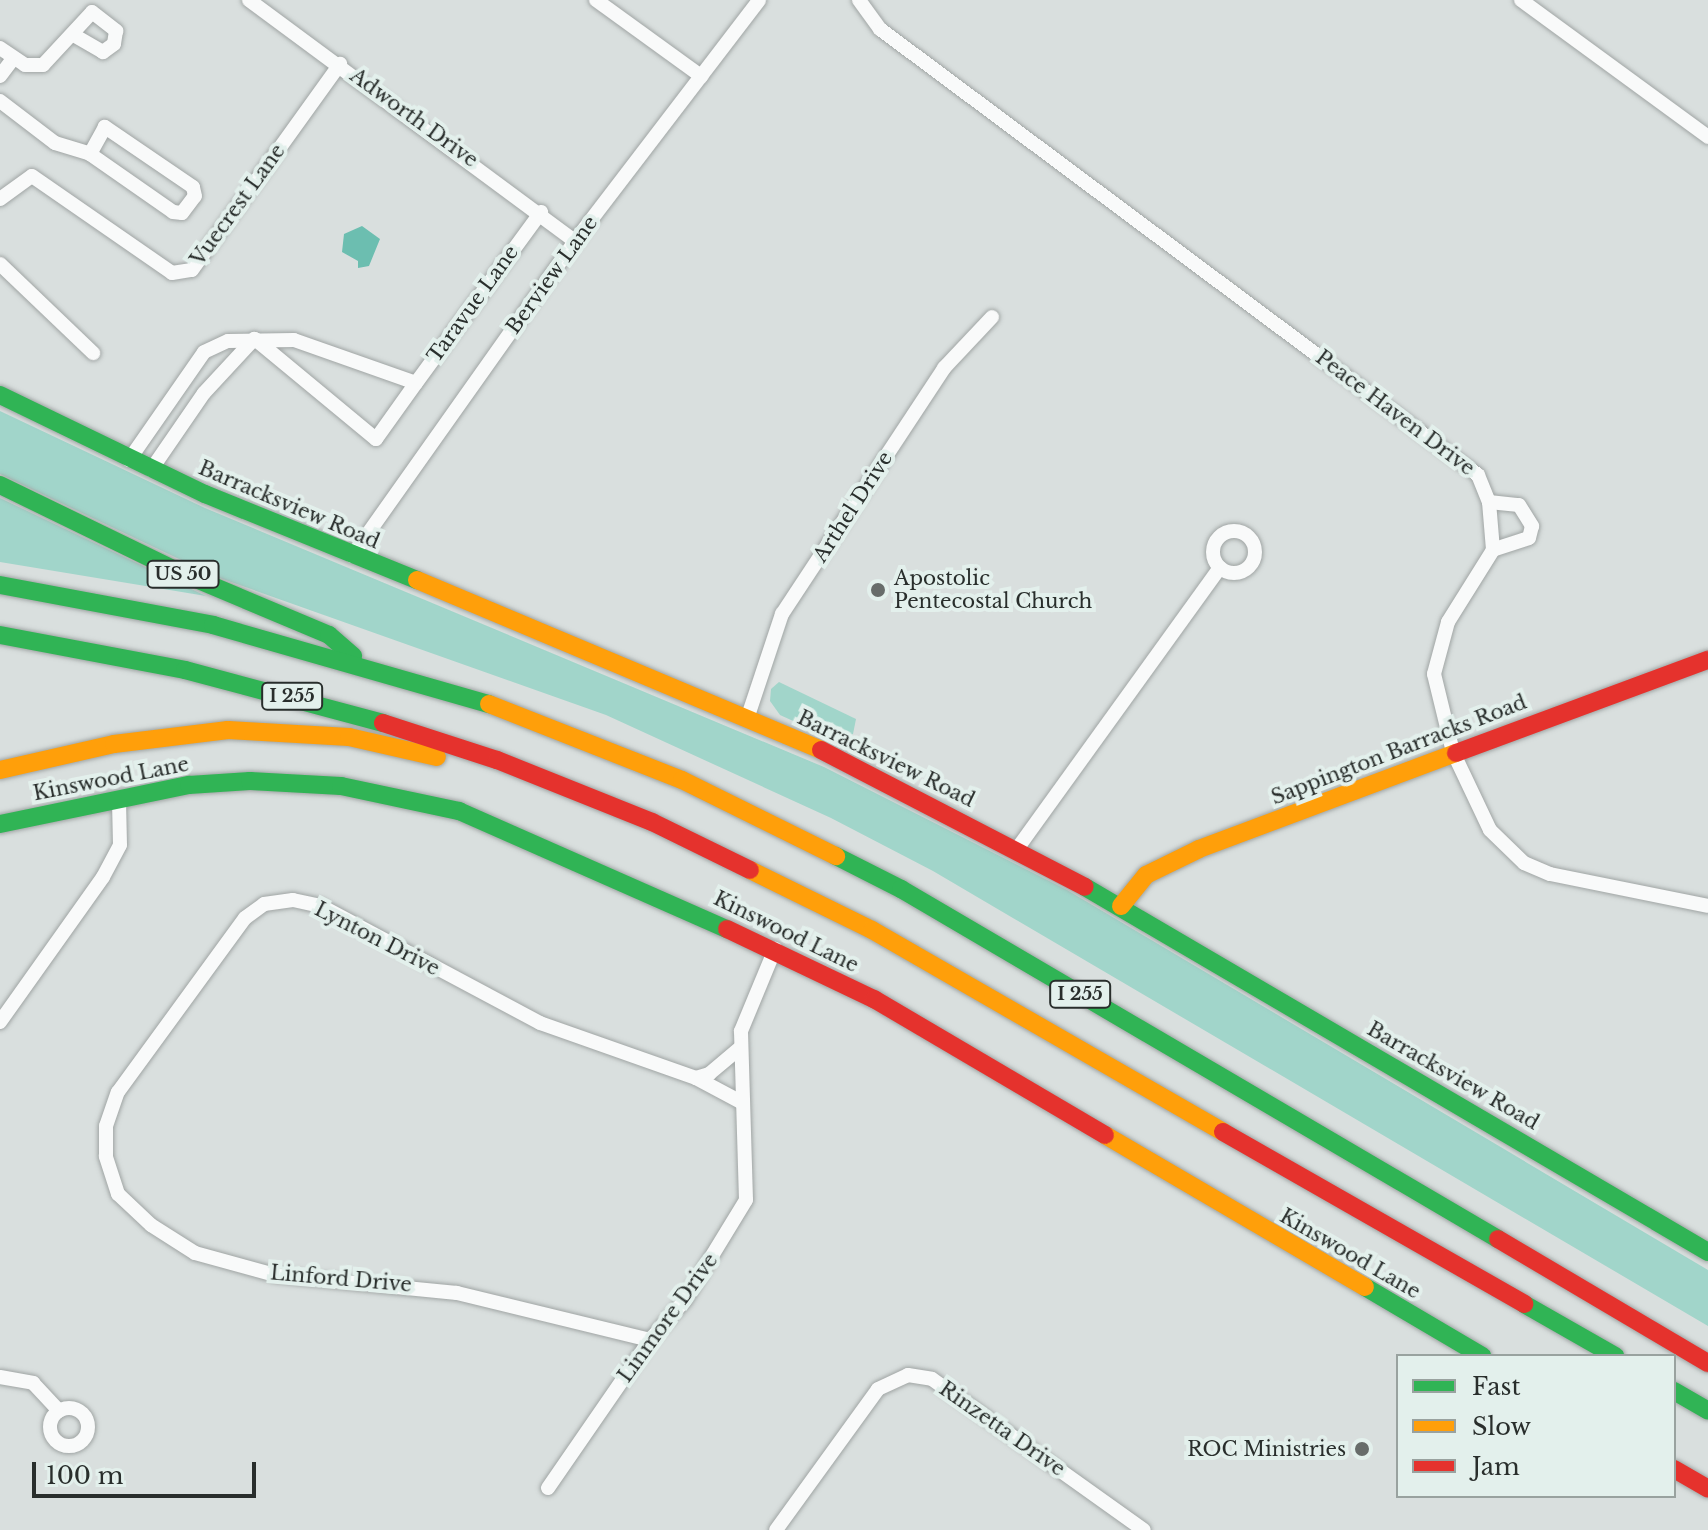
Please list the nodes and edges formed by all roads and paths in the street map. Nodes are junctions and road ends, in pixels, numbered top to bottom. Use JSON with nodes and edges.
{"nodes":[{"id":1,"x":249,"y":0,"type":"edge"},
{"id":2,"x":596,"y":0,"type":"edge"},
{"id":3,"x":759,"y":0,"type":"edge"},
{"id":4,"x":859,"y":0,"type":"edge"},
{"id":5,"x":1521,"y":0,"type":"edge"},
{"id":6,"x":73,"y":35,"type":"dead end"},
{"id":7,"x":0,"y":48,"type":"edge"},
{"id":8,"x":13,"y":59,"type":"junction"},
{"id":9,"x":340,"y":64,"type":"junction"},
{"id":10,"x":0,"y":76,"type":"edge"},
{"id":11,"x":701,"y":76,"type":"junction"},
{"id":12,"x":0,"y":101,"type":"edge"},
{"id":13,"x":1708,"y":137,"type":"edge"},
{"id":14,"x":90,"y":154,"type":"junction"},
{"id":15,"x":0,"y":199,"type":"edge"},
{"id":16,"x":541,"y":212,"type":"junction"},
{"id":17,"x":575,"y":241,"type":"junction"},
{"id":18,"x":0,"y":264,"type":"edge"},
{"id":19,"x":992,"y":317,"type":"dead end"},
{"id":20,"x":254,"y":339,"type":"junction"},
{"id":21,"x":93,"y":353,"type":"dead end"},
{"id":22,"x":416,"y":383,"type":"junction"},
{"id":23,"x":0,"y":395,"type":"edge"},
{"id":24,"x":129,"y":460,"type":"junction"},
{"id":25,"x":151,"y":470,"type":"junction"},
{"id":26,"x":0,"y":485,"type":"edge"},
{"id":27,"x":1489,"y":502,"type":"junction"},
{"id":28,"x":1493,"y":550,"type":"junction"},
{"id":29,"x":352,"y":556,"type":"junction"},
{"id":30,"x":1220,"y":568,"type":"dead end"},
{"id":31,"x":0,"y":585,"type":"edge"},
{"id":32,"x":0,"y":635,"type":"edge"},
{"id":33,"x":1708,"y":660,"type":"edge"},
{"id":34,"x":363,"y":664,"type":"junction"},
{"id":35,"x":748,"y":716,"type":"junction"},
{"id":36,"x":1453,"y":752,"type":"junction"},
{"id":37,"x":0,"y":770,"type":"edge"},
{"id":38,"x":576,"y":790,"type":"junction"},
{"id":39,"x":119,"y":800,"type":"junction"},
{"id":40,"x":0,"y":824,"type":"edge"},
{"id":41,"x":1017,"y":849,"type":"junction"},
{"id":42,"x":1121,"y":906,"type":"junction"},
{"id":43,"x":1708,"y":906,"type":"edge"},
{"id":44,"x":775,"y":949,"type":"junction"},
{"id":45,"x":0,"y":1022,"type":"edge"},
{"id":46,"x":739,"y":1049,"type":"junction"},
{"id":47,"x":696,"y":1078,"type":"junction"},
{"id":48,"x":741,"y":1102,"type":"junction"},
{"id":49,"x":106,"y":1126,"type":"joint"},
{"id":50,"x":1708,"y":1252,"type":"edge"},
{"id":51,"x":650,"y":1340,"type":"junction"},
{"id":52,"x":1479,"y":1354,"type":"edge"},
{"id":53,"x":1612,"y":1354,"type":"edge"},
{"id":54,"x":1708,"y":1363,"type":"edge"},
{"id":55,"x":0,"y":1377,"type":"edge"},
{"id":56,"x":1676,"y":1392,"type":"edge"},
{"id":57,"x":59,"y":1411,"type":"dead end"},
{"id":58,"x":1708,"y":1411,"type":"edge"},
{"id":59,"x":1676,"y":1470,"type":"edge"},
{"id":60,"x":548,"y":1488,"type":"dead end"},
{"id":61,"x":1708,"y":1489,"type":"edge"},
{"id":62,"x":776,"y":1530,"type":"edge"},
{"id":63,"x":1144,"y":1530,"type":"edge"}],
"edges":[{"from":1,"to":9,"type":"street","name":"Adworth Drive"},
{"from":2,"to":11,"type":"street"},
{"from":3,"to":11,"type":"street","name":"Berview Lane"},
{"from":4,"to":27,"type":"street","name":"Peace Haven Drive"},
{"from":5,"to":13,"type":"street"},
{"from":6,"to":8,"type":"street"},
{"from":7,"to":8,"type":"street"},
{"from":8,"to":10,"type":"street"},
{"from":9,"to":15,"type":"street","name":"Vuecrest Lane"},
{"from":9,"to":16,"type":"street","name":"Adworth Drive"},
{"from":11,"to":17,"type":"street","name":"Berview Lane"},
{"from":12,"to":14,"type":"street"},
{"from":14,"to":14,"type":"street"},
{"from":16,"to":17,"type":"street","name":"Adworth Drive"},
{"from":16,"to":22,"type":"street","name":"Taravue Lane"},
{"from":17,"to":29,"type":"street","name":"Berview Lane"},
{"from":18,"to":21,"type":"street"},
{"from":19,"to":35,"type":"street","name":"Arthel Drive"},
{"from":20,"to":22,"type":"street","name":"Taravue Lane"},
{"from":20,"to":22,"type":"street"},
{"from":20,"to":24,"type":"street","name":"Taravue Lane"},
{"from":20,"to":25,"type":"street"},
{"from":23,"to":24,"type":"main road","name":"Barracksview Road"},
{"from":24,"to":25,"type":"main road","name":"Barracksview Road"},
{"from":25,"to":29,"type":"main road","name":"Barracksview Road"},
{"from":26,"to":34,"type":"main road","number":"US 50"},
{"from":27,"to":28,"type":"street","name":"Peace Haven Drive"},
{"from":27,"to":28,"type":"street"},
{"from":28,"to":36,"type":"street"},
{"from":29,"to":35,"type":"main road","name":"Barracksview Road"},
{"from":30,"to":41,"type":"street"},
{"from":31,"to":34,"type":"main road","number":"I 255"},
{"from":32,"to":38,"type":"main road","number":"I 255"},
{"from":33,"to":36,"type":"main road","name":"Sappington Barracks Road"},
{"from":34,"to":54,"type":"main road","number":"I 255"},
{"from":35,"to":41,"type":"main road","name":"Barracksview Road"},
{"from":36,"to":42,"type":"main road","name":"Sappington Barracks Road"},
{"from":36,"to":43,"type":"street"},
{"from":37,"to":38,"type":"main road"},
{"from":38,"to":53,"type":"main road","number":"I 255"},
{"from":39,"to":40,"type":"main road","name":"Kinswood Lane"},
{"from":39,"to":44,"type":"main road","name":"Kinswood Lane"},
{"from":39,"to":45,"type":"street"},
{"from":41,"to":42,"type":"main road","name":"Barracksview Road"},
{"from":42,"to":50,"type":"main road","name":"Barracksview Road"},
{"from":44,"to":46,"type":"street","name":"Linmore Drive"},
{"from":44,"to":52,"type":"main road","name":"Kinswood Lane"},
{"from":46,"to":47,"type":"street"},
{"from":46,"to":48,"type":"street","name":"Linmore Drive"},
{"from":47,"to":48,"type":"street","name":"Lynton Drive"},
{"from":47,"to":49,"type":"street","name":"Lynton Drive"},
{"from":48,"to":51,"type":"street","name":"Linmore Drive"},
{"from":49,"to":51,"type":"street","name":"Linford Drive"},
{"from":51,"to":60,"type":"street","name":"Linmore Drive"},
{"from":55,"to":57,"type":"street"},
{"from":56,"to":58,"type":"main road"},
{"from":59,"to":61,"type":"main road"},
{"from":62,"to":63,"type":"street","name":"Rinzetta Drive"}]}
